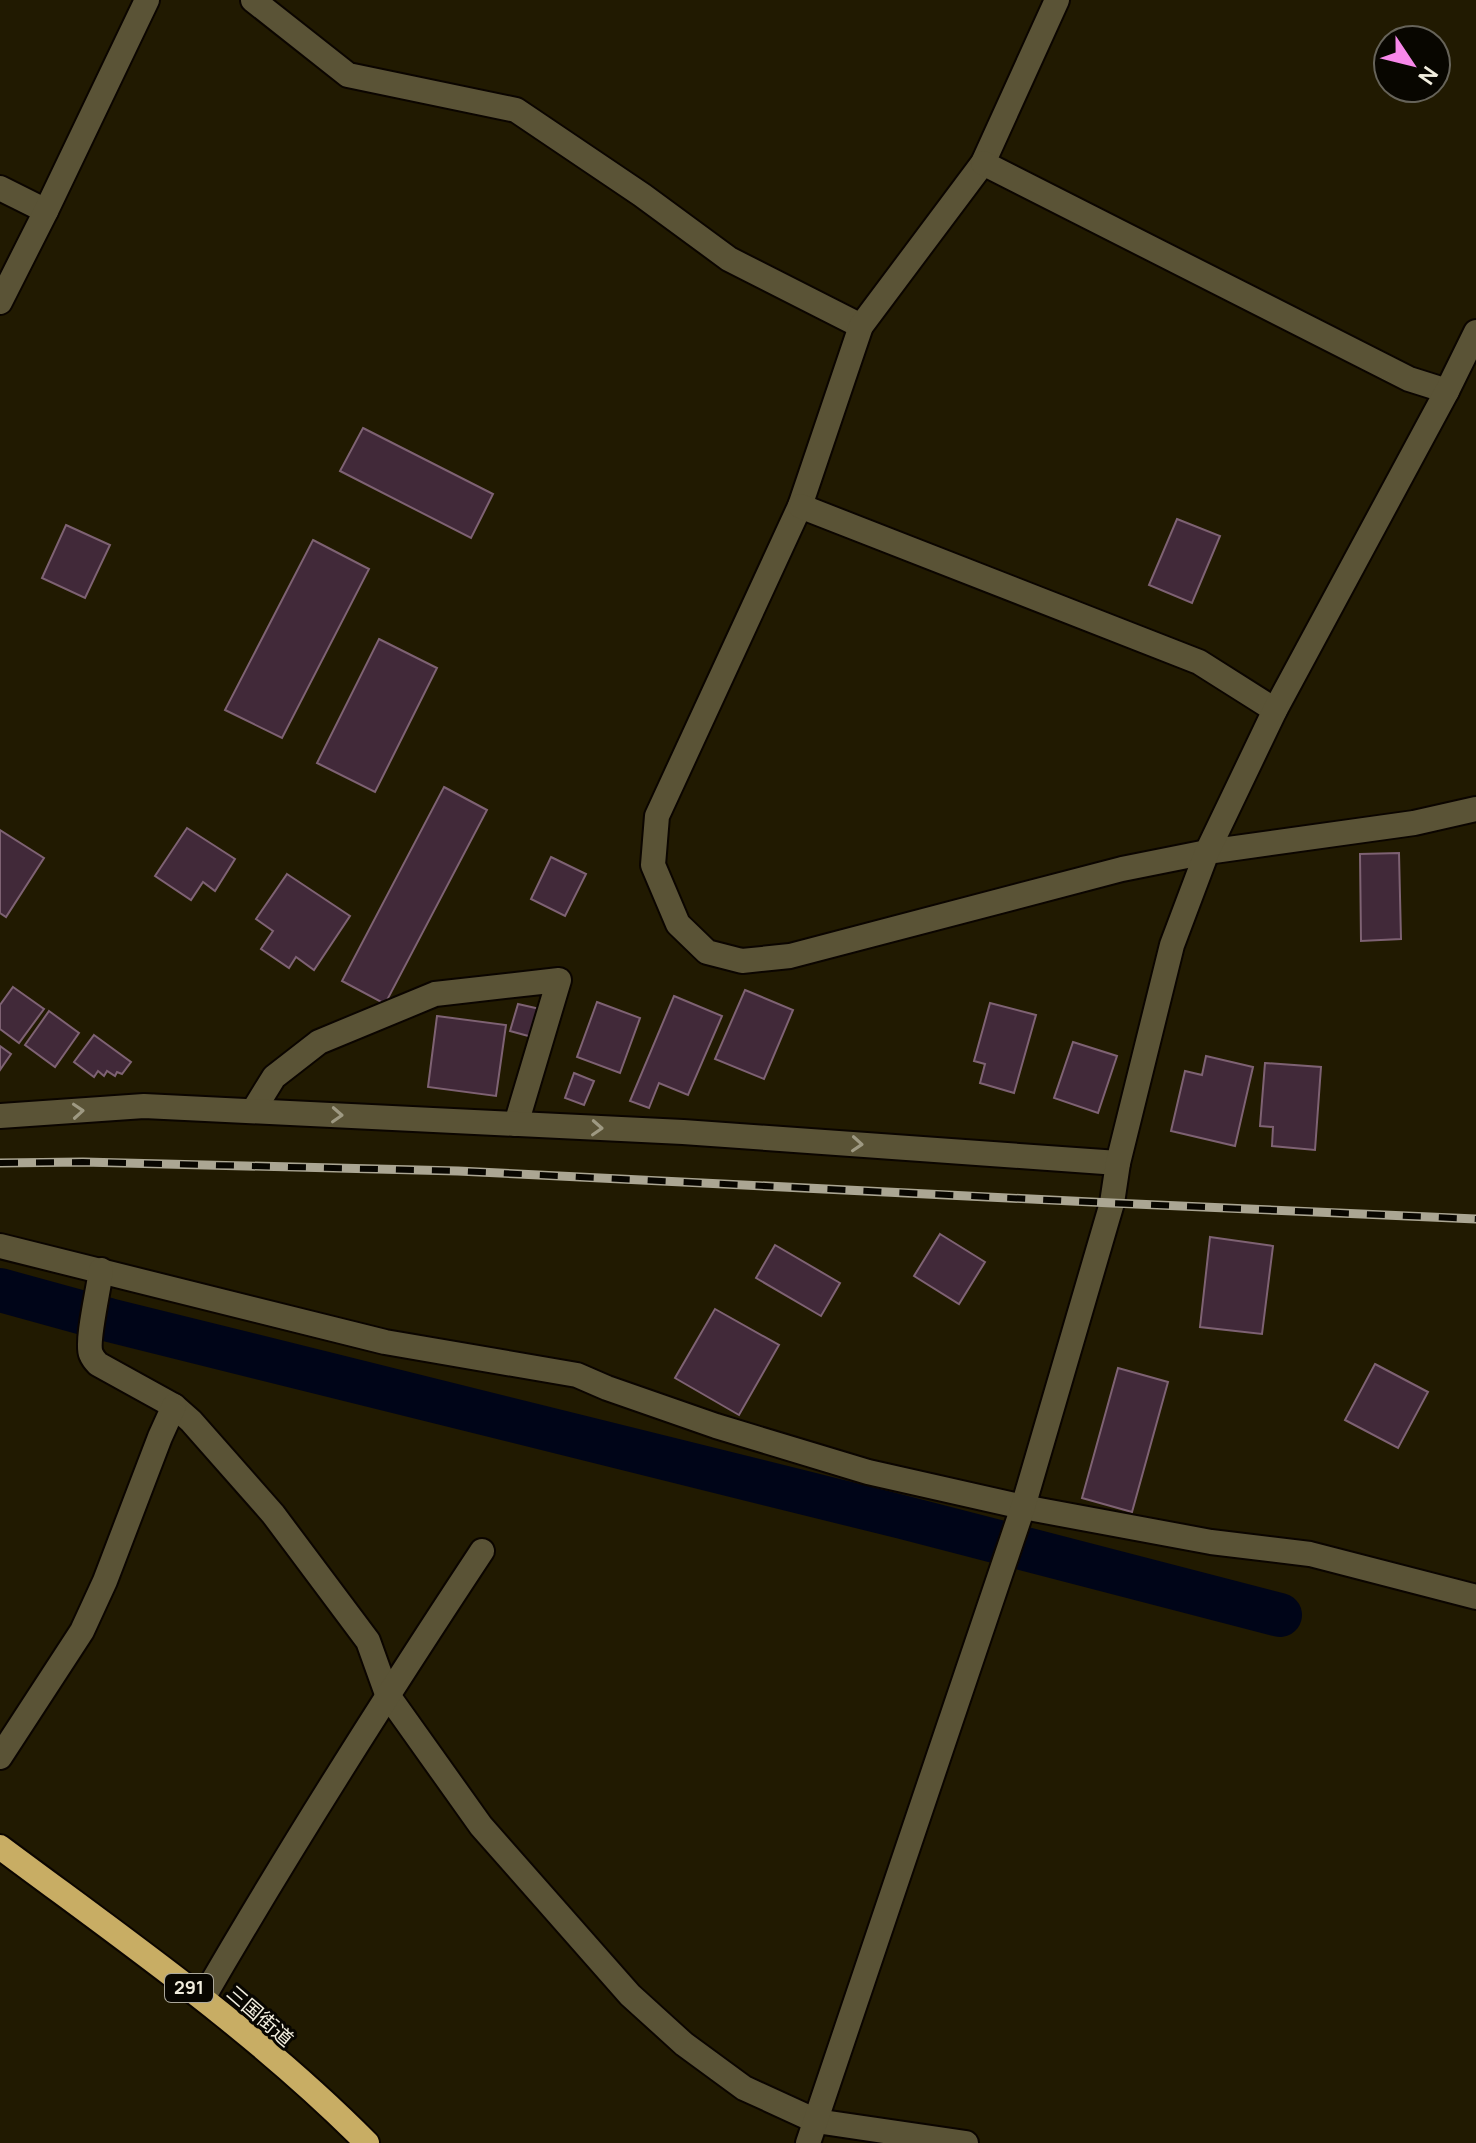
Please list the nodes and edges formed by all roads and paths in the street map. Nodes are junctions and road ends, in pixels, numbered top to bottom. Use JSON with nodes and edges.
{"nodes":[{"id":1,"x":147,"y":0,"type":"edge"},
{"id":2,"x":253,"y":0,"type":"edge"},
{"id":3,"x":1057,"y":0,"type":"edge"},
{"id":4,"x":983,"y":163,"type":"junction"},
{"id":5,"x":0,"y":188,"type":"edge"},
{"id":6,"x":46,"y":211,"type":"junction"},
{"id":7,"x":0,"y":302,"type":"edge"},
{"id":8,"x":861,"y":326,"type":"junction"},
{"id":9,"x":1476,"y":332,"type":"edge"},
{"id":10,"x":1447,"y":391,"type":"junction"},
{"id":11,"x":800,"y":506,"type":"junction"},
{"id":12,"x":1275,"y":710,"type":"junction"},
{"id":13,"x":1476,"y":809,"type":"edge"},
{"id":14,"x":1207,"y":852,"type":"junction"},
{"id":15,"x":253,"y":1111,"type":"junction"},
{"id":16,"x":0,"y":1116,"type":"edge"},
{"id":17,"x":516,"y":1124,"type":"junction"},
{"id":18,"x":1118,"y":1163,"type":"junction"},
{"id":19,"x":0,"y":1246,"type":"edge"},
{"id":20,"x":100,"y":1281,"type":"junction"},
{"id":21,"x":174,"y":1406,"type":"junction"},
{"id":22,"x":1019,"y":1516,"type":"junction"},
{"id":23,"x":482,"y":1551,"type":"dead end"},
{"id":24,"x":1476,"y":1597,"type":"edge"},
{"id":25,"x":387,"y":1694,"type":"junction"},
{"id":26,"x":0,"y":1757,"type":"edge"},
{"id":27,"x":0,"y":1847,"type":"edge"},
{"id":28,"x":203,"y":1998,"type":"junction"},
{"id":29,"x":812,"y":2132,"type":"edge"},
{"id":30,"x":367,"y":2143,"type":"edge"},
{"id":31,"x":966,"y":2143,"type":"edge"}],
"edges":[{"from":1,"to":6,"type":"street"},
{"from":2,"to":8,"type":"street"},
{"from":3,"to":4,"type":"street"},
{"from":4,"to":8,"type":"street"},
{"from":4,"to":10,"type":"street"},
{"from":5,"to":6,"type":"street"},
{"from":6,"to":7,"type":"street"},
{"from":8,"to":11,"type":"street"},
{"from":9,"to":10,"type":"street"},
{"from":10,"to":12,"type":"street"},
{"from":11,"to":12,"type":"street"},
{"from":11,"to":14,"type":"street"},
{"from":12,"to":14,"type":"street"},
{"from":13,"to":14,"type":"street"},
{"from":14,"to":18,"type":"street"},
{"from":16,"to":15,"type":"street","one_way":true},
{"from":15,"to":17,"type":"street","one_way":true},
{"from":15,"to":17,"type":"street"},
{"from":17,"to":18,"type":"street","one_way":true},
{"from":18,"to":22,"type":"street"},
{"from":19,"to":20,"type":"street"},
{"from":20,"to":21,"type":"street"},
{"from":20,"to":22,"type":"street"},
{"from":21,"to":25,"type":"street"},
{"from":21,"to":26,"type":"street"},
{"from":22,"to":24,"type":"street"},
{"from":22,"to":29,"type":"street"},
{"from":23,"to":25,"type":"street"},
{"from":25,"to":28,"type":"street"},
{"from":25,"to":29,"type":"street"},
{"from":27,"to":28,"type":"highway","name":"三国街道","number":"291"},
{"from":28,"to":30,"type":"highway","name":"三国街道","number":"291"},
{"from":29,"to":31,"type":"street"}]}
